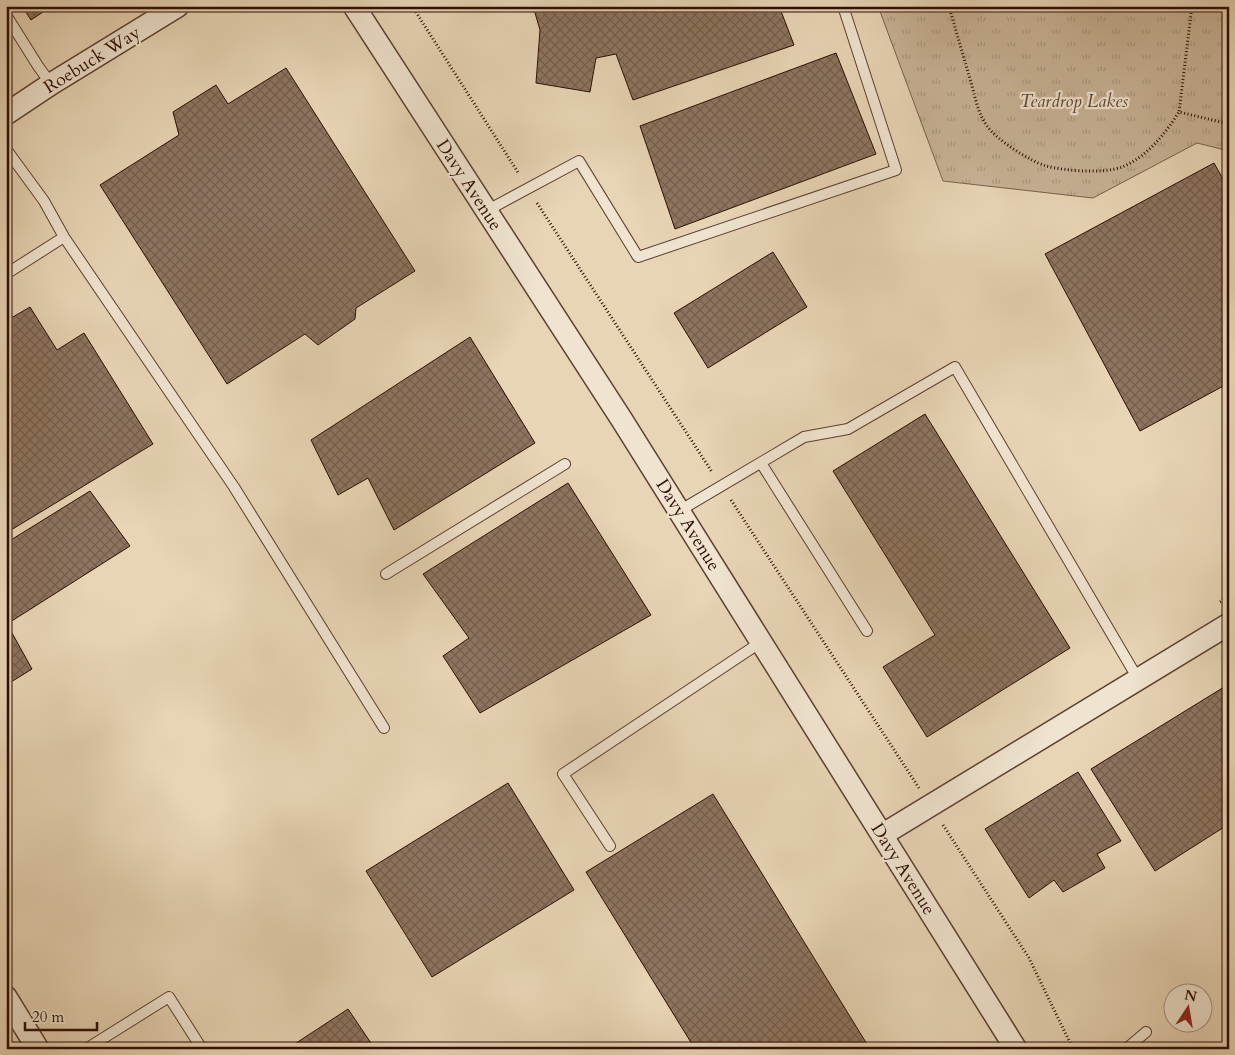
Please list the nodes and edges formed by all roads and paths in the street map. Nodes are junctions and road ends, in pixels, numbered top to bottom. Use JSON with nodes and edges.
{"nodes":[{"id":1,"x":178,"y":6,"type":"edge"},
{"id":2,"x":354,"y":6,"type":"edge"},
{"id":3,"x":412,"y":6,"type":"edge"},
{"id":4,"x":842,"y":6,"type":"edge"},
{"id":5,"x":949,"y":6,"type":"edge"},
{"id":6,"x":1192,"y":6,"type":"edge"},
{"id":7,"x":6,"y":15,"type":"edge"},
{"id":8,"x":50,"y":84,"type":"junction"},
{"id":9,"x":1179,"y":112,"type":"junction"},
{"id":10,"x":6,"y":114,"type":"edge"},
{"id":11,"x":1229,"y":124,"type":"edge"},
{"id":12,"x":6,"y":149,"type":"edge"},
{"id":13,"x":528,"y":189,"type":"junction"},
{"id":14,"x":486,"y":211,"type":"junction"},
{"id":15,"x":64,"y":237,"type":"junction"},
{"id":16,"x":6,"y":274,"type":"edge"},
{"id":17,"x":761,"y":462,"type":"junction"},
{"id":18,"x":565,"y":464,"type":"dead end"},
{"id":19,"x":721,"y":486,"type":"junction"},
{"id":20,"x":679,"y":511,"type":"junction"},
{"id":21,"x":386,"y":574,"type":"dead end"},
{"id":22,"x":1229,"y":624,"type":"edge"},
{"id":23,"x":867,"y":631,"type":"dead end"},
{"id":24,"x":761,"y":642,"type":"junction"},
{"id":25,"x":1138,"y":679,"type":"junction"},
{"id":26,"x":384,"y":728,"type":"dead end"},
{"id":27,"x":931,"y":805,"type":"junction"},
{"id":28,"x":882,"y":835,"type":"junction"},
{"id":29,"x":610,"y":846,"type":"dead end"},
{"id":30,"x":6,"y":997,"type":"edge"},
{"id":31,"x":1146,"y":1032,"type":"dead end"},
{"id":32,"x":38,"y":1049,"type":"edge"},
{"id":33,"x":86,"y":1049,"type":"edge"},
{"id":34,"x":202,"y":1049,"type":"edge"},
{"id":35,"x":1016,"y":1049,"type":"edge"},
{"id":36,"x":1073,"y":1049,"type":"edge"},
{"id":37,"x":1126,"y":1049,"type":"edge"}],
"edges":[{"from":1,"to":8,"type":"street","name":"Roebuck Way"},
{"from":2,"to":14,"type":"street","name":"Davy Avenue"},
{"from":3,"to":13,"type":"path"},
{"from":4,"to":13,"type":"lane"},
{"from":5,"to":9,"type":"path"},
{"from":6,"to":9,"type":"path"},
{"from":7,"to":8,"type":"lane"},
{"from":8,"to":10,"type":"street","name":"Roebuck Way"},
{"from":9,"to":11,"type":"path"},
{"from":12,"to":15,"type":"lane"},
{"from":13,"to":14,"type":"lane"},
{"from":13,"to":19,"type":"path"},
{"from":14,"to":20,"type":"street","name":"Davy Avenue"},
{"from":15,"to":16,"type":"lane"},
{"from":15,"to":26,"type":"lane"},
{"from":17,"to":19,"type":"lane"},
{"from":17,"to":23,"type":"lane"},
{"from":17,"to":25,"type":"lane"},
{"from":18,"to":21,"type":"lane"},
{"from":19,"to":20,"type":"lane"},
{"from":19,"to":27,"type":"path"},
{"from":20,"to":24,"type":"street","name":"Davy Avenue"},
{"from":22,"to":25,"type":"street"},
{"from":24,"to":28,"type":"street","name":"Davy Avenue"},
{"from":24,"to":29,"type":"lane"},
{"from":25,"to":27,"type":"street"},
{"from":27,"to":28,"type":"street"},
{"from":27,"to":36,"type":"path"},
{"from":28,"to":35,"type":"street","name":"Davy Avenue"},
{"from":30,"to":32,"type":"street"},
{"from":31,"to":37,"type":"lane"},
{"from":33,"to":34,"type":"lane"}]}
